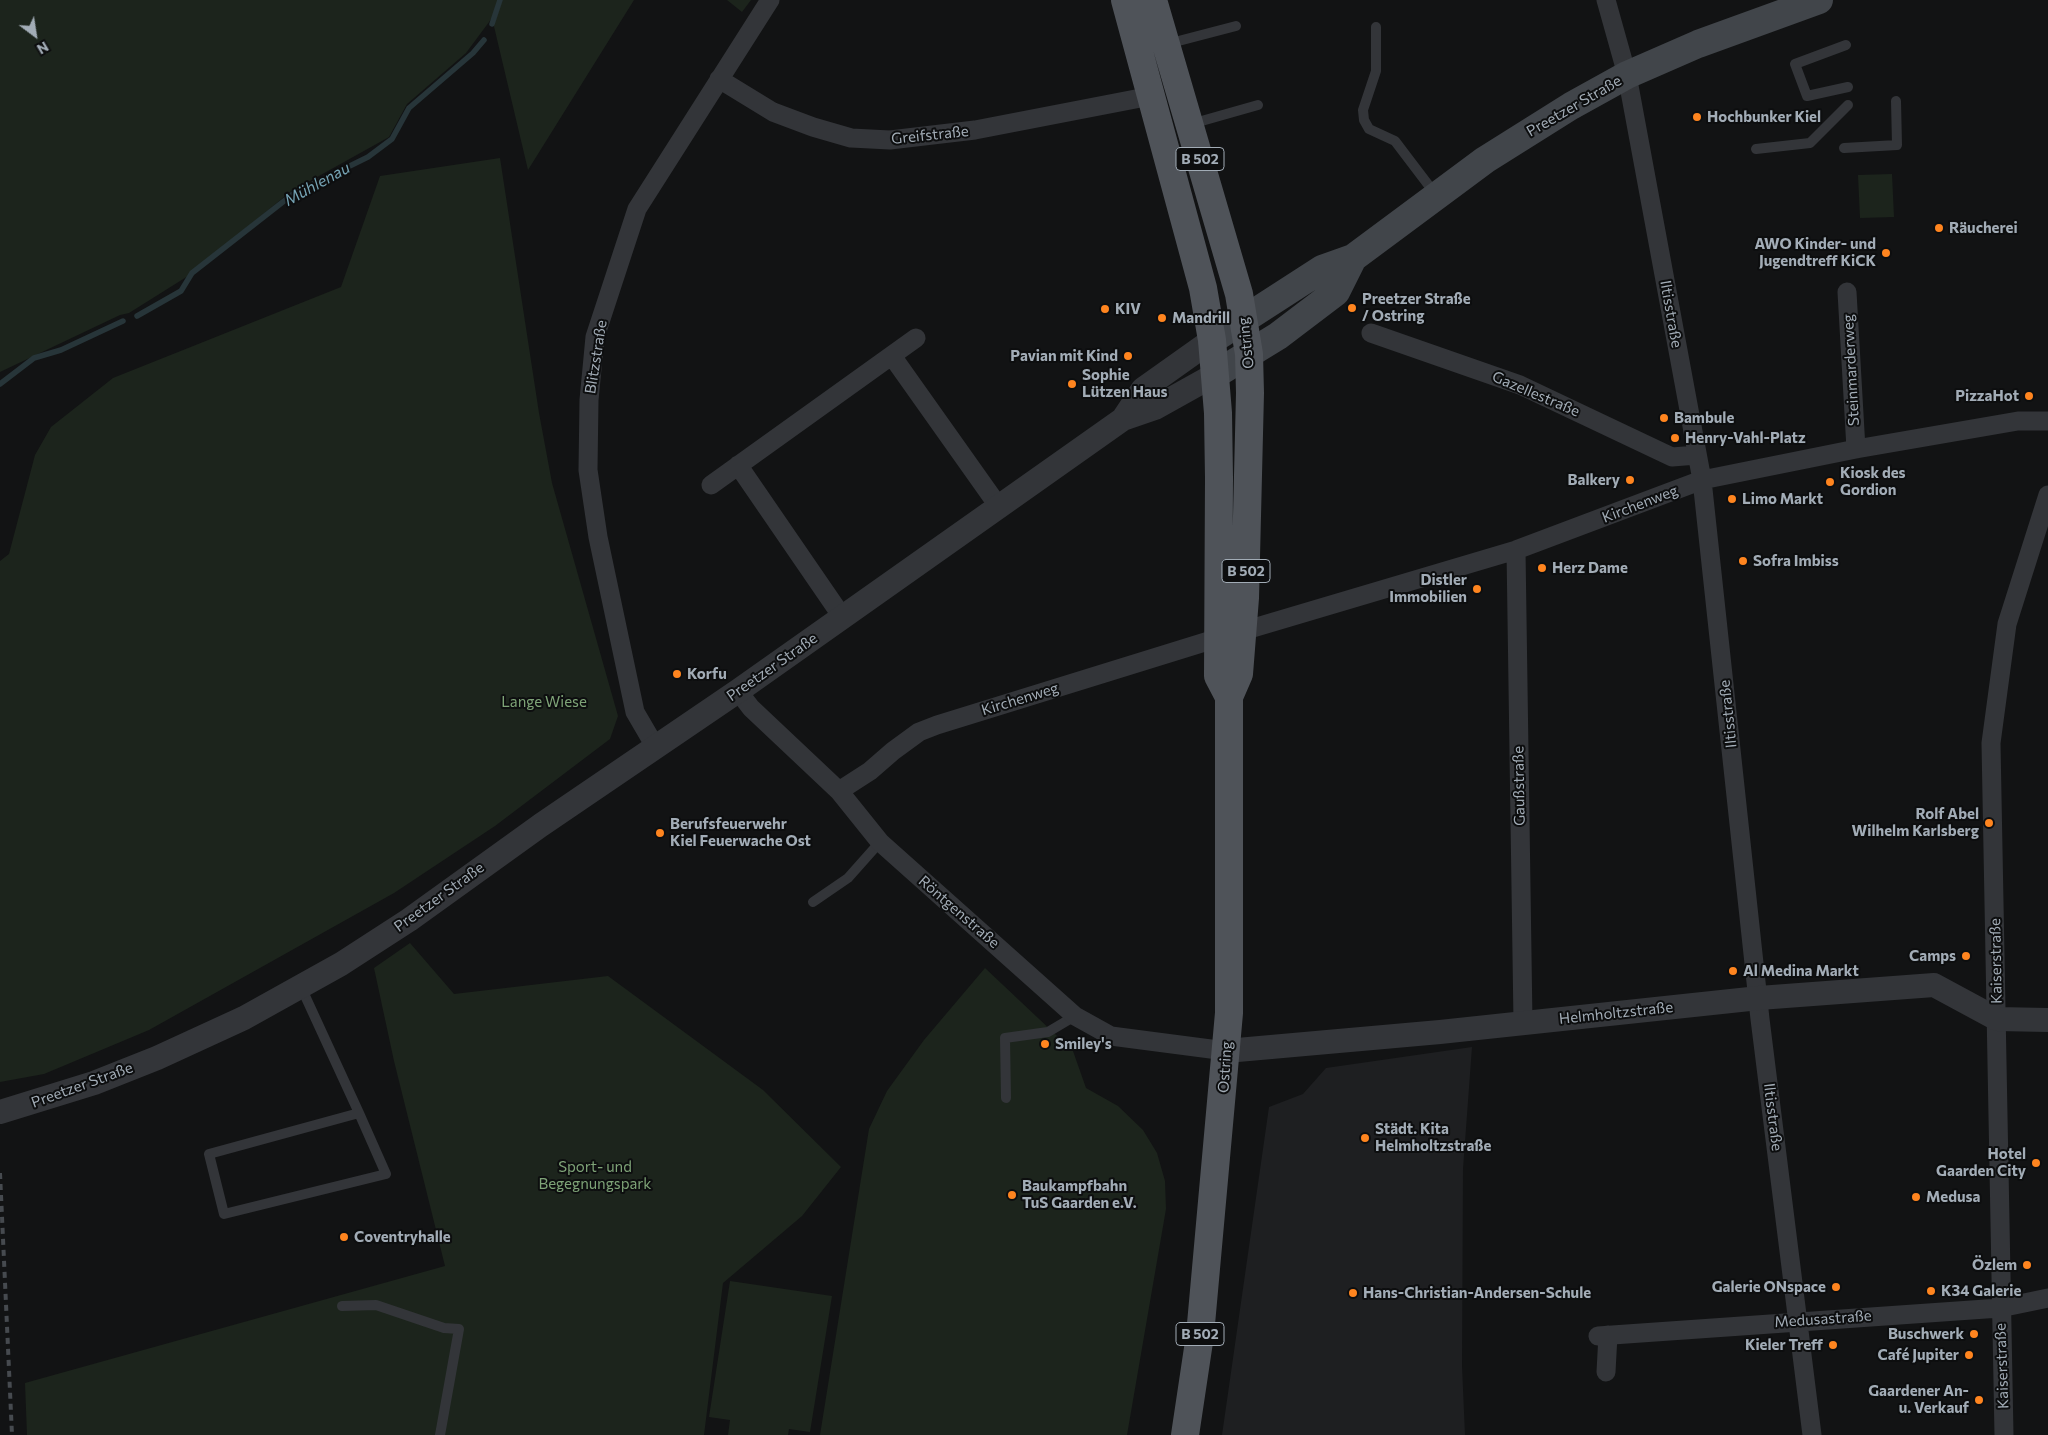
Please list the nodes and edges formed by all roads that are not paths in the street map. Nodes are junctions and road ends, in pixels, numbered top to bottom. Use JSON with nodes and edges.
{"nodes":[{"id":1,"x":770,"y":0,"type":"edge"},
{"id":2,"x":1125,"y":0,"type":"edge"},
{"id":3,"x":1153,"y":0,"type":"edge"},
{"id":4,"x":1606,"y":0,"type":"edge"},
{"id":5,"x":1819,"y":0,"type":"edge"},
{"id":6,"x":1236,"y":26,"type":"dead end"},
{"id":7,"x":1376,"y":27,"type":"dead end"},
{"id":8,"x":1166,"y":45,"type":"junction"},
{"id":9,"x":1846,"y":45,"type":"dead end"},
{"id":10,"x":1627,"y":75,"type":"junction"},
{"id":11,"x":719,"y":79,"type":"junction"},
{"id":12,"x":1848,"y":87,"type":"dead end"},
{"id":13,"x":1151,"y":96,"type":"junction"},
{"id":14,"x":1896,"y":101,"type":"dead end"},
{"id":15,"x":1848,"y":104,"type":"dead end"},
{"id":16,"x":1258,"y":106,"type":"dead end"},
{"id":17,"x":1190,"y":124,"type":"junction"},
{"id":18,"x":1844,"y":148,"type":"dead end"},
{"id":19,"x":1756,"y":149,"type":"dead end"},
{"id":20,"x":1436,"y":195,"type":"junction"},
{"id":21,"x":1353,"y":258,"type":"junction"},
{"id":22,"x":1847,"y":292,"type":"dead end"},
{"id":23,"x":1244,"y":319,"type":"junction"},
{"id":24,"x":1371,"y":333,"type":"dead end"},
{"id":25,"x":916,"y":338,"type":"dead end"},
{"id":26,"x":1212,"y":340,"type":"junction"},
{"id":27,"x":1249,"y":354,"type":"junction"},
{"id":28,"x":892,"y":356,"type":"junction"},
{"id":29,"x":1216,"y":374,"type":"junction"},
{"id":30,"x":1123,"y":419,"type":"junction"},
{"id":31,"x":2048,"y":421,"type":"edge"},
{"id":32,"x":1856,"y":448,"type":"junction"},
{"id":33,"x":1697,"y":455,"type":"junction"},
{"id":34,"x":738,"y":465,"type":"junction"},
{"id":35,"x":1702,"y":480,"type":"junction"},
{"id":36,"x":710,"y":485,"type":"dead end"},
{"id":37,"x":2048,"y":495,"type":"edge"},
{"id":38,"x":999,"y":507,"type":"junction"},
{"id":39,"x":1516,"y":550,"type":"junction"},
{"id":40,"x":843,"y":618,"type":"junction"},
{"id":41,"x":1230,"y":634,"type":"junction"},
{"id":42,"x":738,"y":691,"type":"junction"},
{"id":43,"x":656,"y":748,"type":"junction"},
{"id":44,"x":839,"y":791,"type":"junction"},
{"id":45,"x":880,"y":842,"type":"junction"},
{"id":46,"x":813,"y":902,"type":"dead end"},
{"id":47,"x":301,"y":987,"type":"junction"},
{"id":48,"x":1758,"y":998,"type":"junction"},
{"id":49,"x":1074,"y":1016,"type":"junction"},
{"id":50,"x":1997,"y":1019,"type":"junction"},
{"id":51,"x":2048,"y":1020,"type":"edge"},
{"id":52,"x":1523,"y":1022,"type":"junction"},
{"id":53,"x":1226,"y":1051,"type":"junction"},
{"id":54,"x":1006,"y":1098,"type":"dead end"},
{"id":55,"x":0,"y":1112,"type":"edge"},
{"id":56,"x":359,"y":1113,"type":"junction"},
{"id":57,"x":2048,"y":1298,"type":"edge"},
{"id":58,"x":342,"y":1306,"type":"dead end"},
{"id":59,"x":2000,"y":1308,"type":"junction"},
{"id":60,"x":1800,"y":1321,"type":"junction"},
{"id":61,"x":1606,"y":1372,"type":"dead end"},
{"id":62,"x":440,"y":1435,"type":"edge"},
{"id":63,"x":1185,"y":1435,"type":"edge"},
{"id":64,"x":1812,"y":1435,"type":"edge"},
{"id":65,"x":2004,"y":1435,"type":"edge"}],
"edges":[{"from":1,"to":11,"type":"street","name":"Blitzstraße"},
{"from":2,"to":13,"type":"main road","name":"Ostring","number":"B 502"},
{"from":3,"to":8,"type":"main road","name":"Ostring","number":"B 502"},
{"from":4,"to":10,"type":"street","name":"Iltisstraße"},
{"from":5,"to":10,"type":"main road","name":"Preetzer Straße"},
{"from":6,"to":8,"type":"lane"},
{"from":7,"to":20,"type":"lane"},
{"from":8,"to":17,"type":"main road","name":"Ostring","number":"B 502"},
{"from":9,"to":12,"type":"lane"},
{"from":10,"to":20,"type":"main road","name":"Preetzer Straße"},
{"from":10,"to":33,"type":"street","name":"Iltisstraße"},
{"from":11,"to":13,"type":"street","name":"Greifstraße"},
{"from":11,"to":43,"type":"street","name":"Blitzstraße"},
{"from":13,"to":26,"type":"main road","name":"Ostring","number":"B 502"},
{"from":14,"to":18,"type":"lane"},
{"from":15,"to":19,"type":"lane"},
{"from":16,"to":17,"type":"lane"},
{"from":17,"to":23,"type":"main road","name":"Ostring","number":"B 502"},
{"from":20,"to":21,"type":"main road","name":"Preetzer Straße"},
{"from":21,"to":23,"type":"main road","name":"Preetzer Straße"},
{"from":21,"to":27,"type":"main road","name":"Preetzer Straße"},
{"from":22,"to":32,"type":"street","name":"Steinmarderweg"},
{"from":23,"to":26,"type":"main road","name":"Preetzer Straße"},
{"from":23,"to":27,"type":"main road","name":"Ostring","number":"B 502"},
{"from":24,"to":33,"type":"street","name":"Gazellestraße"},
{"from":25,"to":28,"type":"street"},
{"from":26,"to":29,"type":"main road","name":"Ostring","number":"B 502"},
{"from":26,"to":30,"type":"street","name":"Preetzer Straße"},
{"from":27,"to":29,"type":"main road","name":"Preetzer Straße"},
{"from":27,"to":41,"type":"main road","name":"Ostring","number":"B 502"},
{"from":28,"to":34,"type":"street"},
{"from":28,"to":38,"type":"street"},
{"from":29,"to":30,"type":"street","name":"Preetzer Straße"},
{"from":29,"to":41,"type":"main road","name":"Ostring","number":"B 502"},
{"from":30,"to":38,"type":"street","name":"Preetzer Straße"},
{"from":31,"to":32,"type":"street","name":"Kirchenweg"},
{"from":32,"to":35,"type":"street","name":"Kirchenweg"},
{"from":33,"to":35,"type":"street","name":"Iltisstraße"},
{"from":34,"to":36,"type":"street"},
{"from":34,"to":40,"type":"street"},
{"from":35,"to":39,"type":"street","name":"Kirchenweg"},
{"from":35,"to":48,"type":"street","name":"Iltisstraße"},
{"from":37,"to":50,"type":"street","name":"Kaiserstraße"},
{"from":38,"to":40,"type":"street","name":"Preetzer Straße"},
{"from":39,"to":41,"type":"street","name":"Kirchenweg"},
{"from":39,"to":52,"type":"street","name":"Gaußstraße"},
{"from":40,"to":42,"type":"street","name":"Preetzer Straße"},
{"from":41,"to":44,"type":"street","name":"Kirchenweg"},
{"from":41,"to":53,"type":"main road","name":"Ostring","number":"B 502"},
{"from":42,"to":43,"type":"street","name":"Preetzer Straße"},
{"from":42,"to":44,"type":"street","name":"Röntgenstraße"},
{"from":43,"to":47,"type":"street","name":"Preetzer Straße"},
{"from":44,"to":45,"type":"street","name":"Röntgenstraße"},
{"from":45,"to":46,"type":"lane"},
{"from":45,"to":49,"type":"street","name":"Röntgenstraße"},
{"from":47,"to":55,"type":"street","name":"Preetzer Straße"},
{"from":47,"to":56,"type":"lane"},
{"from":48,"to":50,"type":"street","name":"Helmholtzstraße"},
{"from":48,"to":52,"type":"street","name":"Helmholtzstraße"},
{"from":48,"to":60,"type":"street","name":"Iltisstraße"},
{"from":49,"to":53,"type":"street","name":"Röntgenstraße"},
{"from":49,"to":54,"type":"lane"},
{"from":50,"to":51,"type":"street"},
{"from":50,"to":59,"type":"street","name":"Kaiserstraße"},
{"from":52,"to":53,"type":"street","name":"Helmholtzstraße"},
{"from":53,"to":63,"type":"main road","name":"Ostring","number":"B 502"},
{"from":56,"to":56,"type":"lane"},
{"from":57,"to":59,"type":"street","name":"Medusastraße"},
{"from":58,"to":62,"type":"lane"},
{"from":59,"to":60,"type":"street","name":"Medusastraße"},
{"from":59,"to":65,"type":"street","name":"Kaiserstraße"},
{"from":60,"to":61,"type":"street","name":"Medusastraße"},
{"from":60,"to":64,"type":"street","name":"Iltisstraße"}]}
